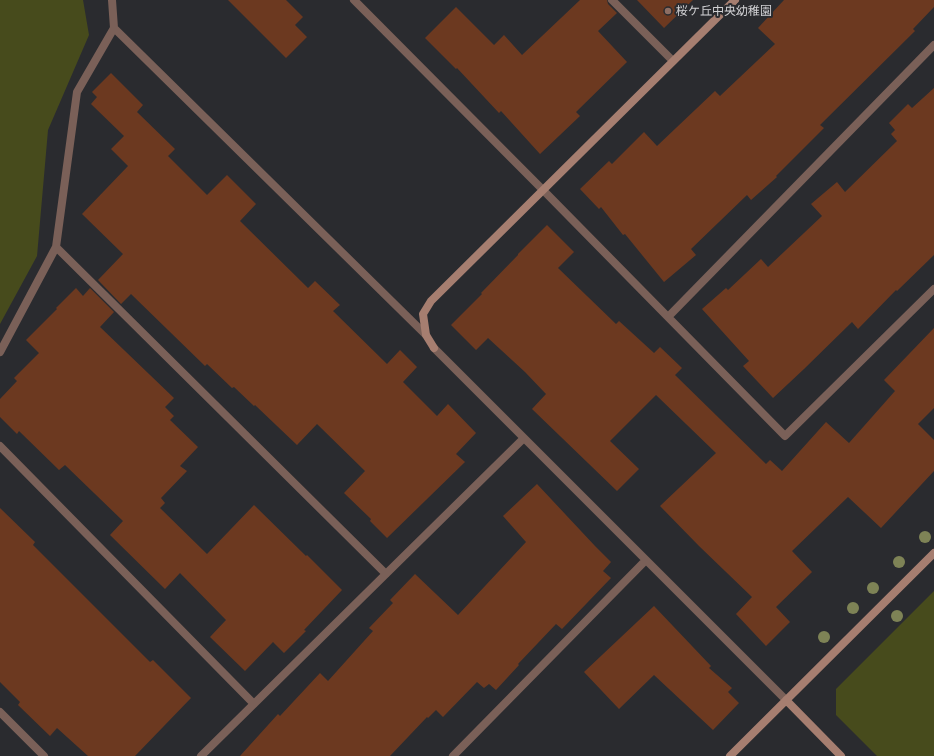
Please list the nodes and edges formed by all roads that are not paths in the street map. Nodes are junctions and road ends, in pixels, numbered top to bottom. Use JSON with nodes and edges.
{"nodes":[{"id":1,"x":112,"y":0,"type":"edge"},
{"id":2,"x":354,"y":0,"type":"edge"},
{"id":3,"x":612,"y":0,"type":"edge"},
{"id":4,"x":734,"y":0,"type":"edge"},
{"id":5,"x":114,"y":28,"type":"junction"},
{"id":6,"x":934,"y":45,"type":"edge"},
{"id":7,"x":673,"y":61,"type":"junction"},
{"id":8,"x":543,"y":190,"type":"junction"},
{"id":9,"x":56,"y":247,"type":"junction"},
{"id":10,"x":934,"y":289,"type":"edge"},
{"id":11,"x":668,"y":317,"type":"junction"},
{"id":12,"x":426,"y":335,"type":"junction"},
{"id":13,"x":0,"y":352,"type":"edge"},
{"id":14,"x":524,"y":438,"type":"junction"},
{"id":15,"x":0,"y":446,"type":"edge"},
{"id":16,"x":934,"y":553,"type":"edge"},
{"id":17,"x":646,"y":560,"type":"junction"},
{"id":18,"x":386,"y":574,"type":"junction"},
{"id":19,"x":786,"y":700,"type":"junction"},
{"id":20,"x":254,"y":704,"type":"junction"},
{"id":21,"x":0,"y":712,"type":"edge"},
{"id":22,"x":44,"y":756,"type":"edge"},
{"id":23,"x":201,"y":756,"type":"edge"},
{"id":24,"x":453,"y":756,"type":"edge"},
{"id":25,"x":730,"y":756,"type":"edge"},
{"id":26,"x":841,"y":756,"type":"edge"}],
"edges":[{"from":1,"to":5,"type":"street"},
{"from":2,"to":8,"type":"street"},
{"from":3,"to":7,"type":"street"},
{"from":4,"to":7,"type":"street"},
{"from":5,"to":9,"type":"street"},
{"from":5,"to":12,"type":"street"},
{"from":6,"to":11,"type":"street"},
{"from":7,"to":8,"type":"street"},
{"from":8,"to":11,"type":"street"},
{"from":8,"to":12,"type":"street"},
{"from":9,"to":13,"type":"street"},
{"from":9,"to":18,"type":"street"},
{"from":10,"to":11,"type":"street"},
{"from":12,"to":14,"type":"street"},
{"from":14,"to":17,"type":"street"},
{"from":14,"to":18,"type":"street"},
{"from":15,"to":20,"type":"street"},
{"from":16,"to":19,"type":"street"},
{"from":17,"to":19,"type":"street"},
{"from":17,"to":24,"type":"street"},
{"from":18,"to":20,"type":"street"},
{"from":19,"to":25,"type":"street"},
{"from":19,"to":26,"type":"street"},
{"from":20,"to":23,"type":"street"},
{"from":21,"to":22,"type":"street"}]}
